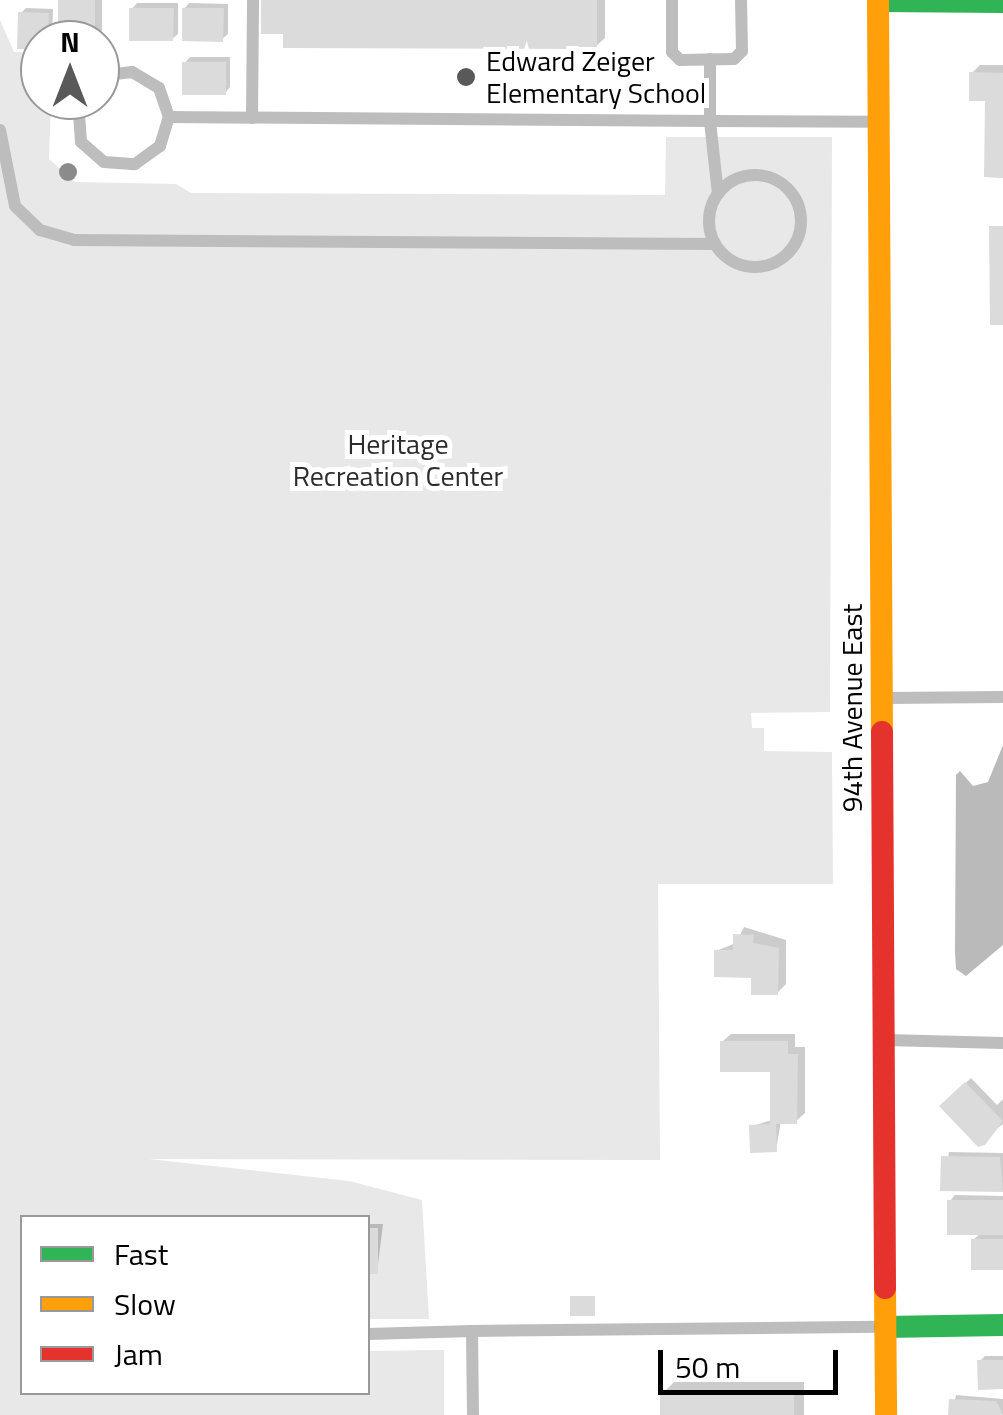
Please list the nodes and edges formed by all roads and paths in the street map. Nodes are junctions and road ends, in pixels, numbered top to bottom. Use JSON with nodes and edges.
{"nodes":[{"id":1,"x":253,"y":0,"type":"edge"},
{"id":2,"x":672,"y":0,"type":"edge"},
{"id":3,"x":741,"y":0,"type":"edge"},
{"id":4,"x":878,"y":0,"type":"edge"},
{"id":5,"x":1003,"y":2,"type":"edge"},
{"id":6,"x":710,"y":59,"type":"junction"},
{"id":7,"x":120,"y":72,"type":"edge"},
{"id":8,"x":169,"y":117,"type":"junction"},
{"id":9,"x":252,"y":118,"type":"junction"},
{"id":10,"x":79,"y":120,"type":"edge"},
{"id":11,"x":710,"y":120,"type":"junction"},
{"id":12,"x":879,"y":122,"type":"junction"},
{"id":13,"x":0,"y":130,"type":"edge"},
{"id":14,"x":718,"y":194,"type":"junction"},
{"id":15,"x":714,"y":244,"type":"junction"},
{"id":16,"x":1003,"y":697,"type":"edge"},
{"id":17,"x":882,"y":698,"type":"junction"},
{"id":18,"x":884,"y":1040,"type":"junction"},
{"id":19,"x":1003,"y":1043,"type":"edge"},
{"id":20,"x":1003,"y":1324,"type":"edge"},
{"id":21,"x":885,"y":1326,"type":"junction"},
{"id":22,"x":472,"y":1331,"type":"junction"},
{"id":23,"x":370,"y":1334,"type":"edge"},
{"id":24,"x":473,"y":1415,"type":"edge"},
{"id":25,"x":886,"y":1415,"type":"edge"}],
"edges":[{"from":1,"to":9,"type":"lane"},
{"from":2,"to":6,"type":"lane"},
{"from":3,"to":6,"type":"lane"},
{"from":4,"to":5,"type":"main road"},
{"from":4,"to":12,"type":"main road","name":"94th Avenue East"},
{"from":6,"to":11,"type":"lane"},
{"from":7,"to":8,"type":"lane"},
{"from":8,"to":9,"type":"lane"},
{"from":8,"to":10,"type":"lane"},
{"from":9,"to":11,"type":"lane"},
{"from":11,"to":12,"type":"lane"},
{"from":11,"to":14,"type":"lane"},
{"from":12,"to":17,"type":"main road","name":"94th Avenue East"},
{"from":13,"to":15,"type":"lane"},
{"from":14,"to":15,"type":"lane"},
{"from":14,"to":15,"type":"lane"},
{"from":16,"to":17,"type":"lane"},
{"from":17,"to":18,"type":"main road","name":"94th Avenue East"},
{"from":18,"to":19,"type":"lane"},
{"from":18,"to":21,"type":"main road","name":"94th Avenue East"},
{"from":20,"to":21,"type":"main road"},
{"from":21,"to":22,"type":"lane"},
{"from":21,"to":25,"type":"main road","name":"94th Avenue East"},
{"from":22,"to":23,"type":"lane"},
{"from":22,"to":24,"type":"lane"}]}
